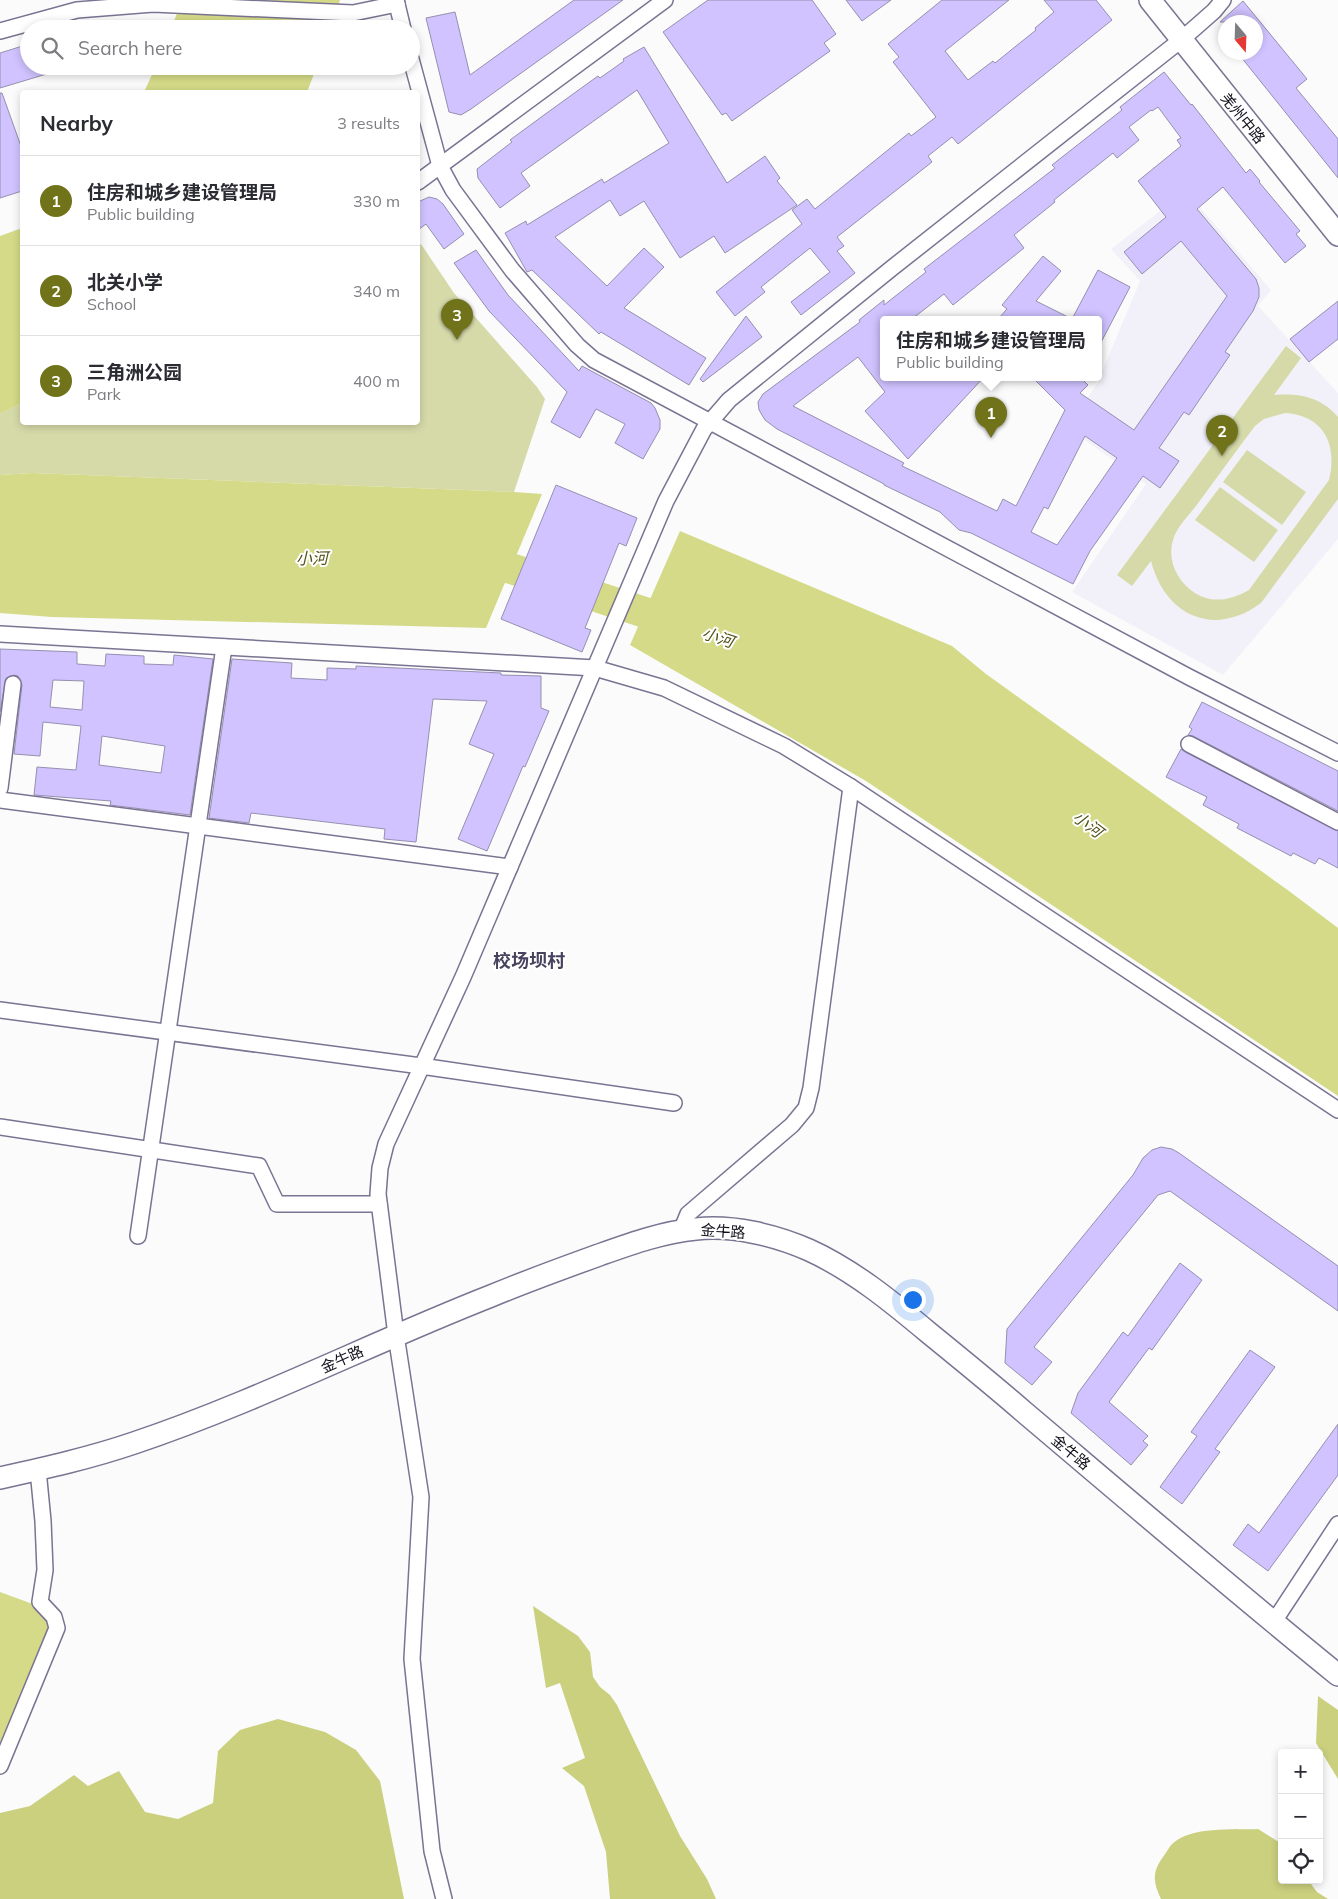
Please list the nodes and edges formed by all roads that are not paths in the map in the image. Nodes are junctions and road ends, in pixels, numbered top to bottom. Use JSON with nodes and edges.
{"nodes":[{"id":1,"x":665,"y":0,"type":"edge"},
{"id":2,"x":1150,"y":0,"type":"edge"},
{"id":3,"x":1166,"y":0,"type":"edge"},
{"id":4,"x":1223,"y":0,"type":"edge"},
{"id":5,"x":397,"y":2,"type":"edge"},
{"id":6,"x":95,"y":4,"type":"edge"},
{"id":7,"x":40,"y":20,"type":"edge"},
{"id":8,"x":401,"y":20,"type":"edge"},
{"id":9,"x":20,"y":25,"type":"edge"},
{"id":10,"x":0,"y":31,"type":"edge"},
{"id":11,"x":1186,"y":36,"type":"junction"},
{"id":12,"x":415,"y":75,"type":"edge"},
{"id":13,"x":419,"y":90,"type":"edge"},
{"id":14,"x":420,"y":93,"type":"edge"},
{"id":15,"x":440,"y":166,"type":"junction"},
{"id":16,"x":420,"y":181,"type":"edge"},
{"id":17,"x":1338,"y":214,"type":"edge"},
{"id":18,"x":1338,"y":235,"type":"edge"},
{"id":19,"x":710,"y":422,"type":"junction"},
{"id":20,"x":0,"y":634,"type":"edge"},
{"id":21,"x":224,"y":647,"type":"junction"},
{"id":22,"x":597,"y":662,"type":"junction"},
{"id":23,"x":13,"y":684,"type":"dead end"},
{"id":24,"x":1189,"y":744,"type":"dead end"},
{"id":25,"x":1338,"y":753,"type":"edge"},
{"id":26,"x":851,"y":787,"type":"junction"},
{"id":27,"x":0,"y":788,"type":"edge"},
{"id":28,"x":0,"y":800,"type":"edge"},
{"id":29,"x":1338,"y":822,"type":"edge"},
{"id":30,"x":198,"y":826,"type":"junction"},
{"id":31,"x":510,"y":866,"type":"junction"},
{"id":32,"x":0,"y":1010,"type":"edge"},
{"id":33,"x":168,"y":1033,"type":"junction"},
{"id":34,"x":422,"y":1066,"type":"junction"},
{"id":35,"x":674,"y":1103,"type":"dead end"},
{"id":36,"x":1338,"y":1110,"type":"edge"},
{"id":37,"x":0,"y":1128,"type":"edge"},
{"id":38,"x":150,"y":1150,"type":"junction"},
{"id":39,"x":379,"y":1204,"type":"junction"},
{"id":40,"x":682,"y":1231,"type":"junction"},
{"id":41,"x":138,"y":1236,"type":"dead end"},
{"id":42,"x":396,"y":1335,"type":"junction"},
{"id":43,"x":38,"y":1470,"type":"junction"},
{"id":44,"x":0,"y":1478,"type":"edge"},
{"id":45,"x":1338,"y":1524,"type":"edge"},
{"id":46,"x":1273,"y":1623,"type":"junction"},
{"id":47,"x":1338,"y":1675,"type":"edge"},
{"id":48,"x":0,"y":1766,"type":"edge"},
{"id":49,"x":444,"y":1899,"type":"edge"}],
"edges":[{"from":1,"to":15,"type":"street"},
{"from":2,"to":11,"type":"main road","name":"羌州中路"},
{"from":3,"to":11,"type":"main road","name":"羌州中路"},
{"from":4,"to":11,"type":"street"},
{"from":5,"to":6,"type":"street"},
{"from":5,"to":8,"type":"street"},
{"from":6,"to":7,"type":"street"},
{"from":9,"to":10,"type":"street"},
{"from":11,"to":17,"type":"main road","name":"羌州中路"},
{"from":11,"to":18,"type":"main road","name":"羌州中路"},
{"from":11,"to":19,"type":"street"},
{"from":12,"to":13,"type":"street"},
{"from":14,"to":15,"type":"street"},
{"from":15,"to":16,"type":"street"},
{"from":15,"to":19,"type":"street"},
{"from":19,"to":22,"type":"street"},
{"from":19,"to":25,"type":"street"},
{"from":20,"to":21,"type":"street"},
{"from":21,"to":22,"type":"street"},
{"from":21,"to":30,"type":"street"},
{"from":22,"to":26,"type":"street"},
{"from":22,"to":31,"type":"street"},
{"from":23,"to":27,"type":"street"},
{"from":24,"to":29,"type":"street"},
{"from":26,"to":36,"type":"street"},
{"from":26,"to":40,"type":"street"},
{"from":28,"to":30,"type":"street"},
{"from":30,"to":31,"type":"street"},
{"from":30,"to":33,"type":"street"},
{"from":31,"to":34,"type":"street"},
{"from":32,"to":33,"type":"street"},
{"from":33,"to":34,"type":"street"},
{"from":33,"to":38,"type":"street"},
{"from":34,"to":35,"type":"street"},
{"from":34,"to":39,"type":"street"},
{"from":37,"to":38,"type":"street"},
{"from":38,"to":39,"type":"street"},
{"from":38,"to":41,"type":"street"},
{"from":39,"to":42,"type":"street"},
{"from":40,"to":42,"type":"main road","name":"金牛路"},
{"from":40,"to":46,"type":"main road","name":"金牛路"},
{"from":42,"to":43,"type":"main road","name":"金牛路"},
{"from":42,"to":49,"type":"street"},
{"from":43,"to":44,"type":"main road","name":"金牛路"},
{"from":43,"to":48,"type":"street"},
{"from":45,"to":46,"type":"street"},
{"from":46,"to":47,"type":"main road","name":"金牛路"}]}
